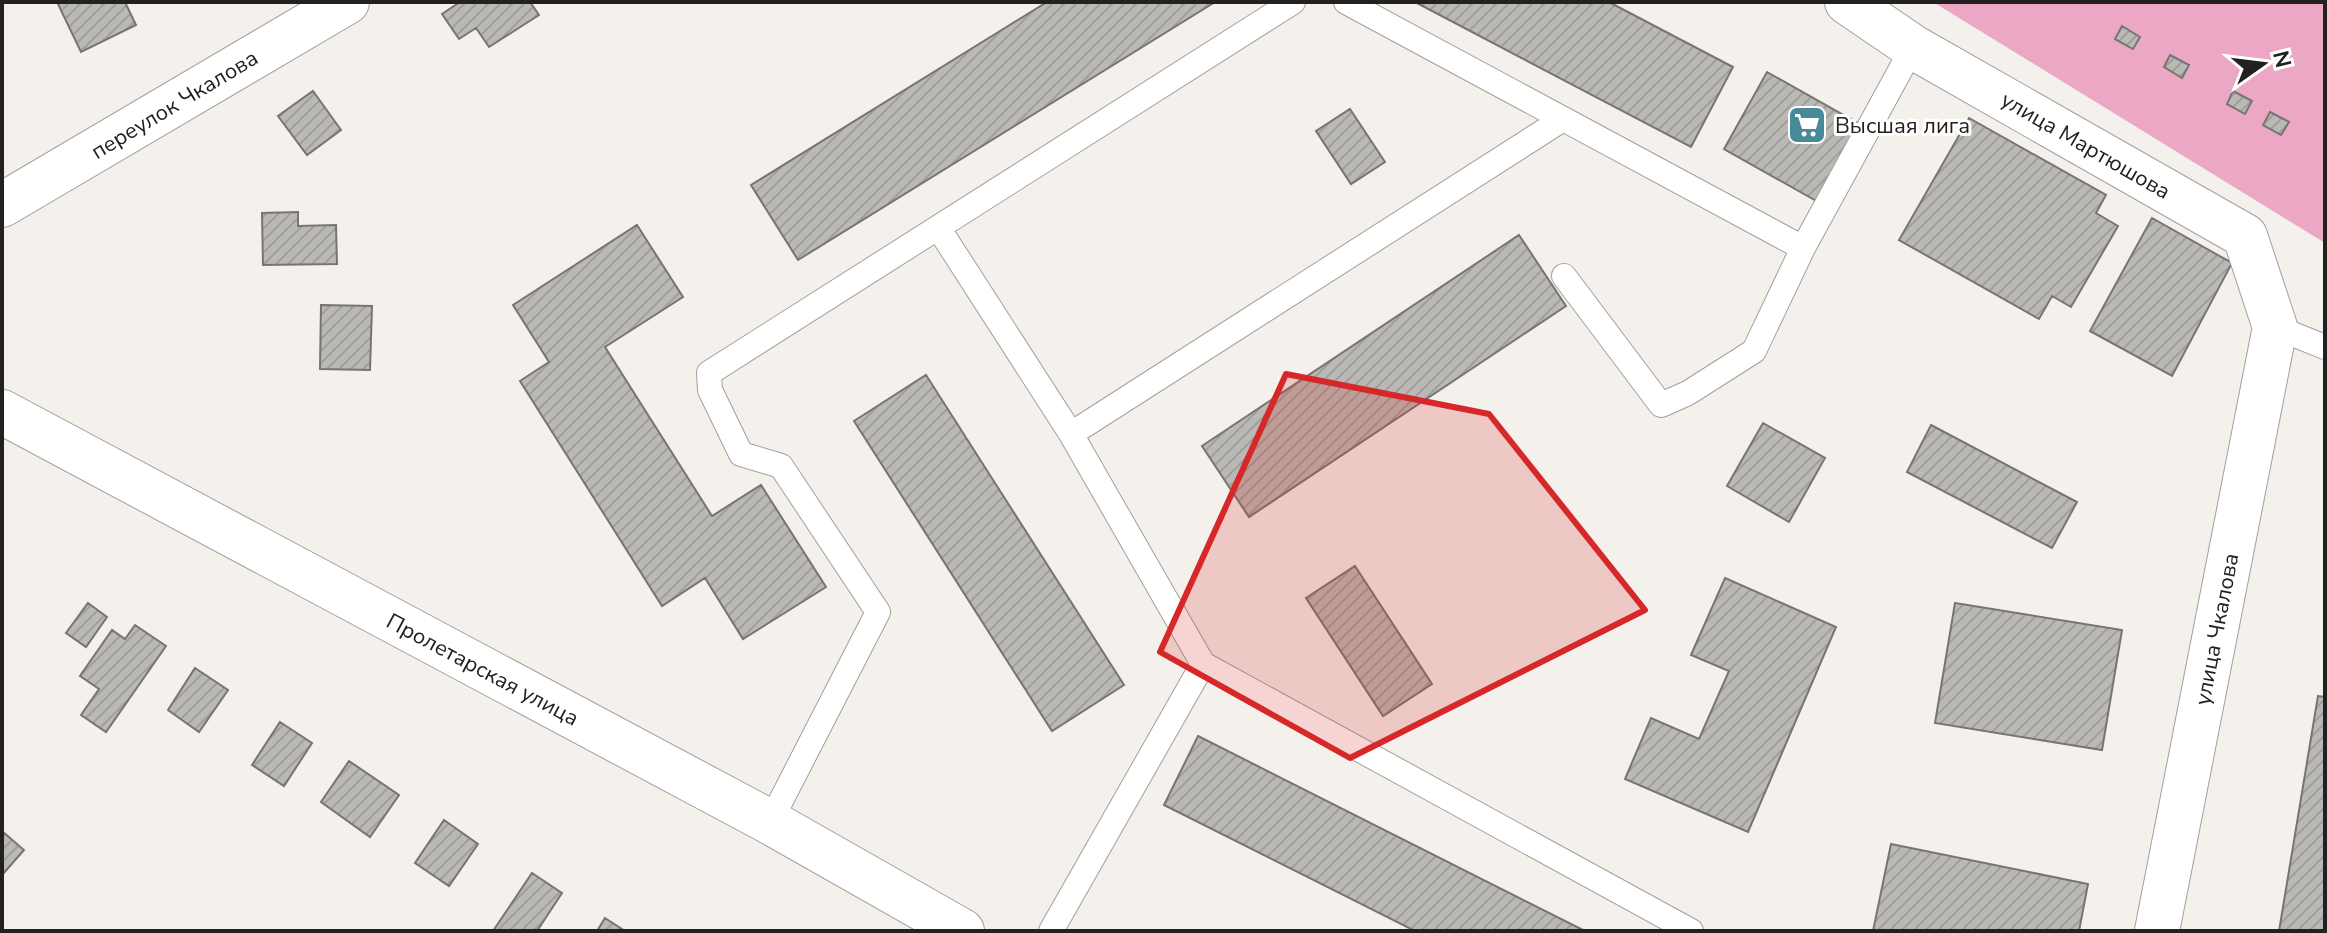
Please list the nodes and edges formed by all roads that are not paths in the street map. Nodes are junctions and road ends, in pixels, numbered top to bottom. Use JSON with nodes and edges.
{"nodes":[{"id":1,"x":347,"y":2,"type":"edge"},
{"id":2,"x":1293,"y":2,"type":"edge"},
{"id":3,"x":1346,"y":2,"type":"edge"},
{"id":4,"x":1847,"y":2,"type":"edge"},
{"id":5,"x":1913,"y":47,"type":"junction"},
{"id":6,"x":1563,"y":119,"type":"junction"},
{"id":7,"x":2,"y":205,"type":"edge"},
{"id":8,"x":939,"y":229,"type":"junction"},
{"id":9,"x":1803,"y":248,"type":"junction"},
{"id":10,"x":1564,"y":276,"type":"dead end"},
{"id":11,"x":2275,"y":327,"type":"junction"},
{"id":12,"x":2325,"y":347,"type":"edge"},
{"id":13,"x":2,"y":412,"type":"edge"},
{"id":14,"x":1071,"y":434,"type":"junction"},
{"id":15,"x":1203,"y":664,"type":"junction"},
{"id":16,"x":770,"y":822,"type":"junction"},
{"id":17,"x":962,"y":931,"type":"edge"},
{"id":18,"x":1051,"y":931,"type":"edge"},
{"id":19,"x":1691,"y":931,"type":"edge"},
{"id":20,"x":2157,"y":931,"type":"edge"}],
"edges":[{"from":1,"to":7,"type":"street","name":"переулок Чкалова"},
{"from":2,"to":8,"type":"lane"},
{"from":3,"to":6,"type":"lane"},
{"from":4,"to":5,"type":"street","name":"улица Мартюшова"},
{"from":5,"to":9,"type":"lane"},
{"from":5,"to":11,"type":"street","name":"улица Мартюшова"},
{"from":6,"to":9,"type":"lane"},
{"from":6,"to":14,"type":"lane"},
{"from":8,"to":14,"type":"lane"},
{"from":8,"to":16,"type":"lane"},
{"from":9,"to":10,"type":"lane"},
{"from":11,"to":12,"type":"lane"},
{"from":11,"to":20,"type":"street","name":"улица Чкалова"},
{"from":13,"to":16,"type":"street","name":"Пролетарская улица"},
{"from":14,"to":15,"type":"lane"},
{"from":15,"to":18,"type":"lane"},
{"from":15,"to":19,"type":"lane"},
{"from":16,"to":17,"type":"street","name":"Пролетарская улица"}]}
